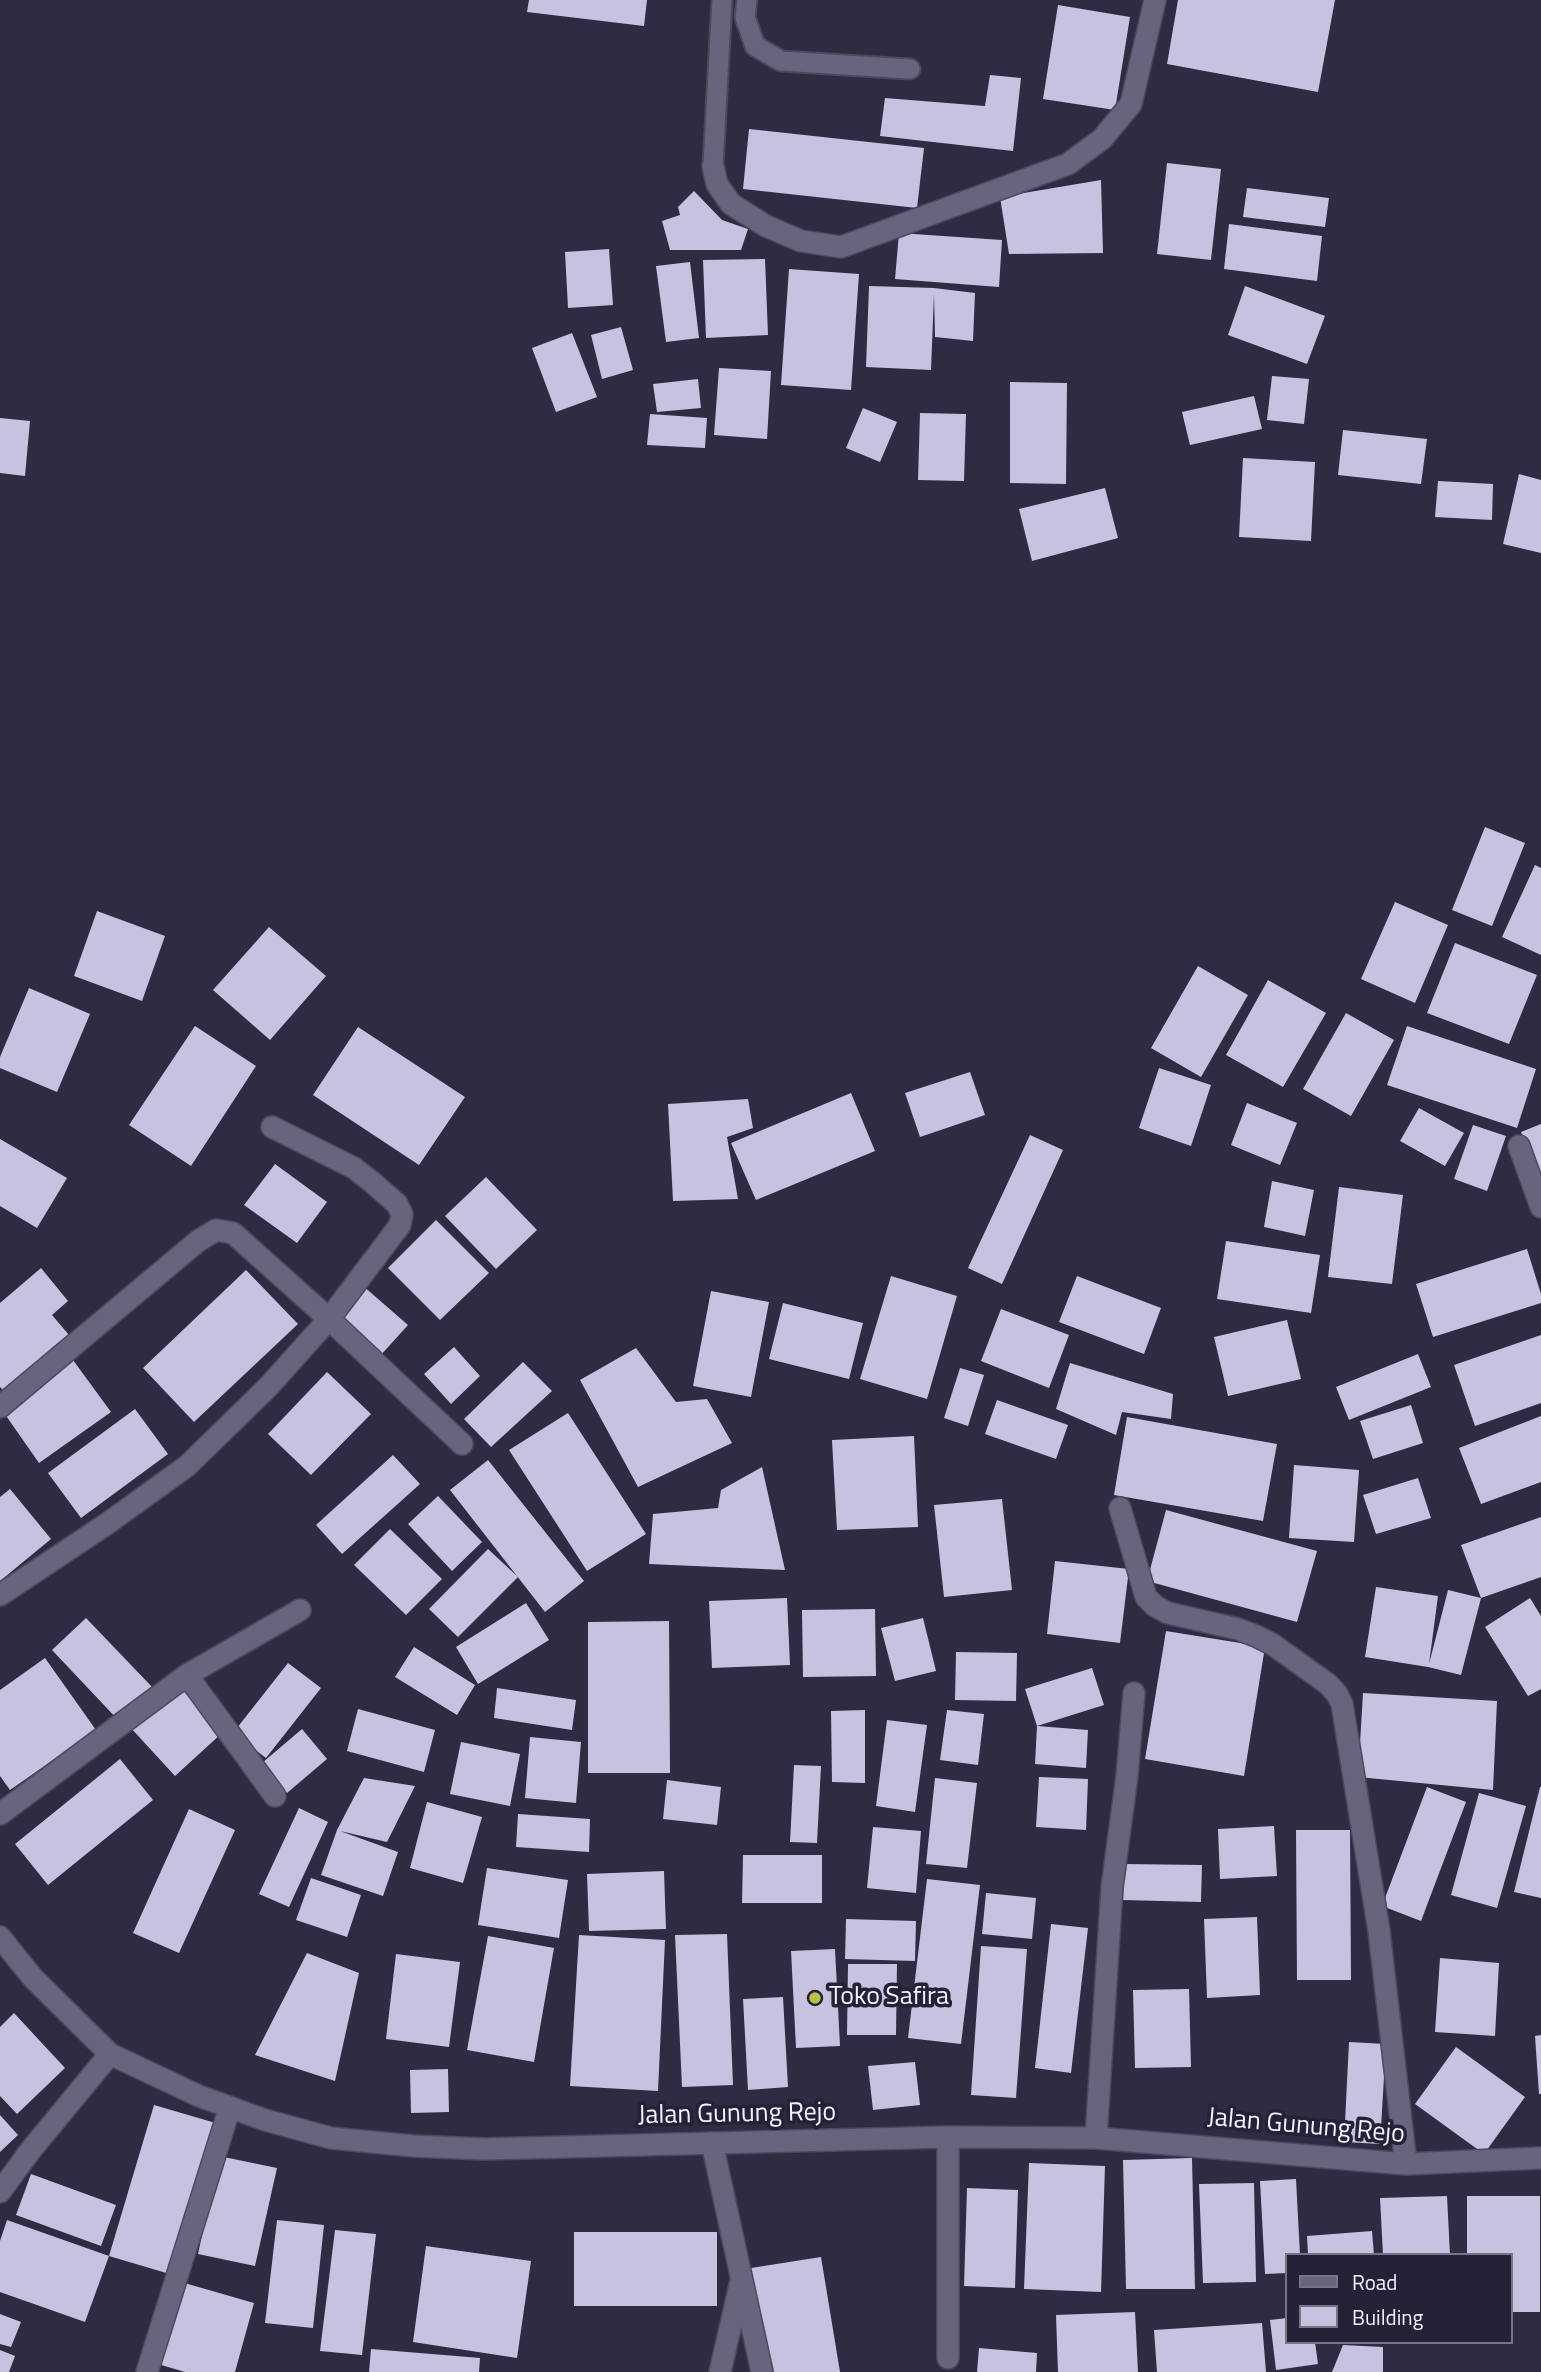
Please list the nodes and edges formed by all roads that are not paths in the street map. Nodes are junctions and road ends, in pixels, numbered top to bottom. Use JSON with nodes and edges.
{"nodes":[{"id":1,"x":722,"y":0,"type":"edge"},
{"id":2,"x":747,"y":0,"type":"edge"},
{"id":3,"x":1155,"y":0,"type":"edge"},
{"id":4,"x":910,"y":69,"type":"dead end"},
{"id":5,"x":712,"y":166,"type":"joint"},
{"id":6,"x":272,"y":1127,"type":"dead end"},
{"id":7,"x":1519,"y":1146,"type":"dead end"},
{"id":8,"x":1541,"y":1207,"type":"edge"},
{"id":9,"x":329,"y":1319,"type":"junction"},
{"id":10,"x":0,"y":1407,"type":"edge"},
{"id":11,"x":462,"y":1444,"type":"dead end"},
{"id":12,"x":1120,"y":1508,"type":"dead end"},
{"id":13,"x":0,"y":1595,"type":"edge"},
{"id":14,"x":300,"y":1610,"type":"dead end"},
{"id":15,"x":187,"y":1675,"type":"junction"},
{"id":16,"x":1134,"y":1693,"type":"dead end"},
{"id":17,"x":275,"y":1796,"type":"dead end"},
{"id":18,"x":0,"y":1814,"type":"edge"},
{"id":19,"x":0,"y":1937,"type":"edge"},
{"id":20,"x":110,"y":2054,"type":"junction"},
{"id":21,"x":230,"y":2107,"type":"junction"},
{"id":22,"x":948,"y":2137,"type":"junction"},
{"id":23,"x":1096,"y":2138,"type":"junction"},
{"id":24,"x":712,"y":2143,"type":"junction"},
{"id":25,"x":1541,"y":2158,"type":"edge"},
{"id":26,"x":1406,"y":2164,"type":"junction"},
{"id":27,"x":0,"y":2192,"type":"edge"},
{"id":28,"x":742,"y":2277,"type":"junction"},
{"id":29,"x":948,"y":2358,"type":"dead end"},
{"id":30,"x":146,"y":2372,"type":"edge"},
{"id":31,"x":720,"y":2372,"type":"edge"},
{"id":32,"x":762,"y":2372,"type":"edge"}],
"edges":[{"from":1,"to":5,"type":"lane"},
{"from":2,"to":4,"type":"lane"},
{"from":3,"to":5,"type":"street"},
{"from":6,"to":9,"type":"street"},
{"from":7,"to":8,"type":"street"},
{"from":9,"to":10,"type":"street"},
{"from":9,"to":11,"type":"street"},
{"from":9,"to":13,"type":"street"},
{"from":12,"to":26,"type":"street"},
{"from":14,"to":15,"type":"street"},
{"from":15,"to":17,"type":"street"},
{"from":15,"to":18,"type":"street"},
{"from":16,"to":23,"type":"street"},
{"from":19,"to":20,"type":"street","name":"Jalan Gunung Rejo"},
{"from":20,"to":21,"type":"street","name":"Jalan Gunung Rejo"},
{"from":20,"to":27,"type":"street"},
{"from":21,"to":24,"type":"street","name":"Jalan Gunung Rejo"},
{"from":21,"to":30,"type":"street"},
{"from":22,"to":23,"type":"street","name":"Jalan Gunung Rejo"},
{"from":22,"to":24,"type":"street","name":"Jalan Gunung Rejo"},
{"from":22,"to":29,"type":"street"},
{"from":23,"to":26,"type":"street","name":"Jalan Gunung Rejo"},
{"from":24,"to":28,"type":"street"},
{"from":25,"to":26,"type":"street","name":"Jalan Gunung Rejo"},
{"from":28,"to":31,"type":"street"},
{"from":28,"to":32,"type":"street"}]}
